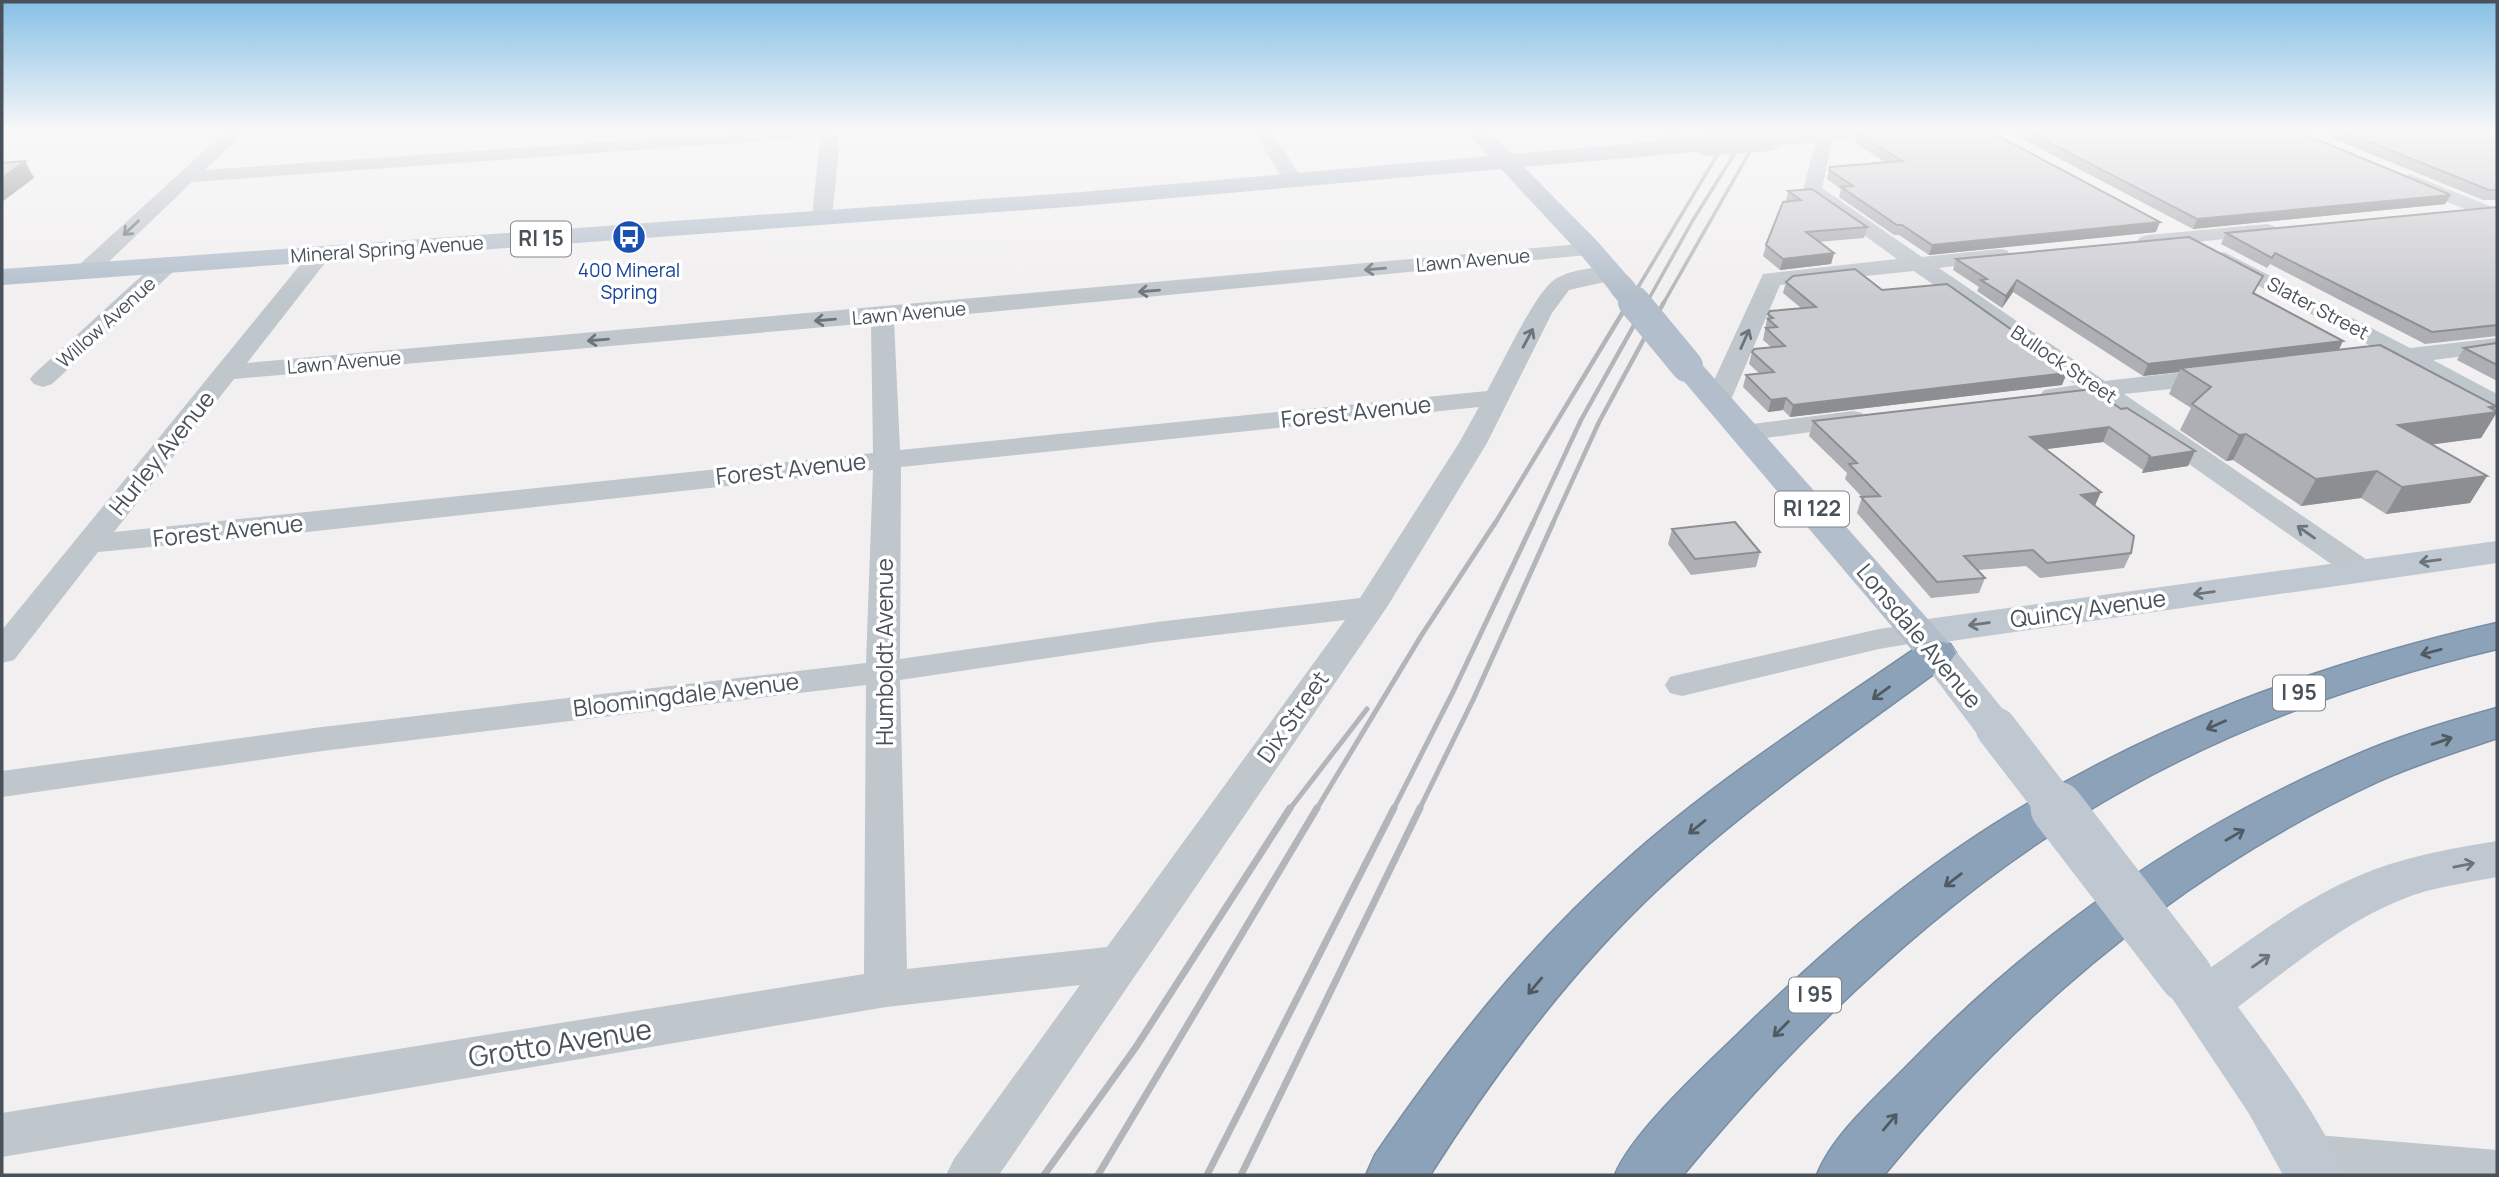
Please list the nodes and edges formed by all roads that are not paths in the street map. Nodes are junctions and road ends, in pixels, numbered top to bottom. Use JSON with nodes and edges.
{"nodes":[{"id":1,"x":174,"y":187,"type":"edge"},
{"id":2,"x":826,"y":187,"type":"edge"},
{"id":3,"x":1207,"y":187,"type":"edge"},
{"id":4,"x":1532,"y":187,"type":"edge"},
{"id":5,"x":1814,"y":187,"type":"edge"},
{"id":6,"x":2430,"y":187,"type":"edge"},
{"id":7,"x":2492,"y":211,"type":"edge"},
{"id":8,"x":2441,"y":213,"type":"edge"},
{"id":9,"x":822,"y":218,"type":"junction"},
{"id":10,"x":2150,"y":218,"type":"edge"},
{"id":11,"x":2294,"y":227,"type":"edge"},
{"id":12,"x":2187,"y":238,"type":"junction"},
{"id":13,"x":2132,"y":243,"type":"edge"},
{"id":14,"x":1590,"y":249,"type":"junction"},
{"id":15,"x":2023,"y":253,"type":"edge"},
{"id":16,"x":321,"y":254,"type":"junction"},
{"id":17,"x":1914,"y":263,"type":"junction"},
{"id":18,"x":168,"y":264,"type":"junction"},
{"id":19,"x":87,"y":270,"type":"junction"},
{"id":20,"x":2,"y":277,"type":"edge"},
{"id":21,"x":1616,"y":280,"type":"junction"},
{"id":22,"x":881,"y":316,"type":"junction"},
{"id":23,"x":2497,"y":345,"type":"edge"},
{"id":24,"x":2406,"y":355,"type":"junction"},
{"id":25,"x":2337,"y":363,"type":"edge"},
{"id":26,"x":228,"y":372,"type":"junction"},
{"id":27,"x":2240,"y":374,"type":"edge"},
{"id":28,"x":43,"y":379,"type":"dead end"},
{"id":29,"x":2102,"y":389,"type":"junction"},
{"id":30,"x":2034,"y":397,"type":"edge"},
{"id":31,"x":1496,"y":398,"type":"junction"},
{"id":32,"x":1717,"y":402,"type":"junction"},
{"id":33,"x":2497,"y":404,"type":"edge"},
{"id":34,"x":1872,"y":417,"type":"edge"},
{"id":35,"x":1744,"y":433,"type":"junction"},
{"id":36,"x":887,"y":460,"type":"junction"},
{"id":37,"x":87,"y":544,"type":"junction"},
{"id":38,"x":2497,"y":552,"type":"edge"},
{"id":39,"x":2362,"y":571,"type":"junction"},
{"id":40,"x":1371,"y":607,"type":"junction"},
{"id":41,"x":2497,"y":636,"type":"edge"},
{"id":42,"x":1928,"y":643,"type":"junction"},
{"id":43,"x":2,"y":652,"type":"edge"},
{"id":44,"x":883,"y":671,"type":"junction"},
{"id":45,"x":1682,"y":685,"type":"dead end"},
{"id":46,"x":2497,"y":723,"type":"edge"},
{"id":47,"x":2,"y":784,"type":"edge"},
{"id":48,"x":2497,"y":859,"type":"edge"},
{"id":49,"x":1121,"y":963,"type":"junction"},
{"id":50,"x":2196,"y":988,"type":"junction"},
{"id":51,"x":886,"y":989,"type":"junction"},
{"id":52,"x":2,"y":1135,"type":"edge"},
{"id":53,"x":2310,"y":1166,"type":"edge"},
{"id":54,"x":2497,"y":1173,"type":"edge"},
{"id":55,"x":971,"y":1175,"type":"edge"},
{"id":56,"x":1396,"y":1175,"type":"edge"},
{"id":57,"x":1645,"y":1175,"type":"edge"},
{"id":58,"x":1847,"y":1175,"type":"edge"}],
"edges":[{"from":1,"to":19,"type":"street","one_way":true},
{"from":2,"to":9,"type":"street"},
{"from":3,"to":9,"type":"main road","name":"Mineral Spring Avenue","number":"RI 15"},
{"from":4,"to":14,"type":"main road","name":"Lonsdale Avenue","number":"RI 122"},
{"from":5,"to":17,"type":"street","name":"Bullock Street"},
{"from":6,"to":7,"type":"street"},
{"from":7,"to":8,"type":"street"},
{"from":9,"to":16,"type":"main road","name":"Mineral Spring Avenue","number":"RI 15"},
{"from":10,"to":12,"type":"street","name":"Slater Street"},
{"from":11,"to":12,"type":"street"},
{"from":12,"to":13,"type":"street"},
{"from":12,"to":24,"type":"street","name":"Slater Street"},
{"from":14,"to":21,"type":"main road","name":"Lonsdale Avenue","number":"RI 122"},
{"from":14,"to":22,"type":"street","name":"Lawn Avenue","one_way":true},
{"from":15,"to":17,"type":"street"},
{"from":16,"to":18,"type":"main road","name":"Mineral Spring Avenue","number":"RI 15"},
{"from":16,"to":26,"type":"street","name":"Hurley Avenue"},
{"from":17,"to":29,"type":"street","name":"Bullock Street"},
{"from":32,"to":17,"type":"street","one_way":true},
{"from":18,"to":19,"type":"main road","name":"Mineral Spring Avenue","number":"RI 15"},
{"from":18,"to":28,"type":"street","name":"Willow Avenue"},
{"from":19,"to":20,"type":"main road","name":"Mineral Spring Avenue","number":"RI 15"},
{"from":31,"to":21,"type":"street","name":"Dix Street","one_way":true},
{"from":21,"to":32,"type":"main road","name":"Lonsdale Avenue","number":"RI 122","bridge":true},
{"from":22,"to":26,"type":"street","name":"Lawn Avenue","one_way":true},
{"from":22,"to":36,"type":"street","name":"Humboldt Avenue"},
{"from":23,"to":24,"type":"street"},
{"from":24,"to":25,"type":"street"},
{"from":24,"to":33,"type":"street","name":"Slater Street"},
{"from":26,"to":37,"type":"street","name":"Hurley Avenue"},
{"from":27,"to":29,"type":"street"},
{"from":29,"to":30,"type":"street"},
{"from":39,"to":29,"type":"street","name":"Bullock Street","one_way":true},
{"from":31,"to":36,"type":"street","name":"Forest Avenue"},
{"from":31,"to":40,"type":"street","name":"Dix Street"},
{"from":32,"to":35,"type":"main road","name":"Lonsdale Avenue","number":"RI 122"},
{"from":34,"to":35,"type":"street"},
{"from":35,"to":42,"type":"main road","name":"Lonsdale Avenue","number":"RI 122"},
{"from":36,"to":37,"type":"street","name":"Forest Avenue"},
{"from":36,"to":44,"type":"street","name":"Humboldt Avenue"},
{"from":37,"to":43,"type":"street","name":"Hurley Avenue"},
{"from":38,"to":39,"type":"main road","name":"Quincy Avenue","one_way":true},
{"from":39,"to":42,"type":"main road","name":"Quincy Avenue","one_way":true},
{"from":40,"to":44,"type":"street","name":"Bloomingdale Avenue"},
{"from":40,"to":49,"type":"street","name":"Dix Street"},
{"from":41,"to":57,"type":"highway","number":"I 95","one_way":true},
{"from":42,"to":45,"type":"street","name":"Quincy Avenue"},
{"from":42,"to":50,"type":"main road","name":"Lonsdale Avenue","number":"RI 122","bridge":true},
{"from":42,"to":56,"type":"highway","one_way":true},
{"from":44,"to":47,"type":"street","name":"Bloomingdale Avenue"},
{"from":44,"to":51,"type":"street","name":"Humboldt Avenue"},
{"from":58,"to":46,"type":"highway","one_way":true},
{"from":50,"to":48,"type":"main road","one_way":true},
{"from":49,"to":51,"type":"street","name":"Grotto Avenue"},
{"from":49,"to":55,"type":"street","name":"Dix Street"},
{"from":50,"to":53,"type":"main road","name":"Lonsdale Avenue","number":"RI 122"},
{"from":51,"to":52,"type":"street","name":"Grotto Avenue"},
{"from":53,"to":54,"type":"street"}]}
